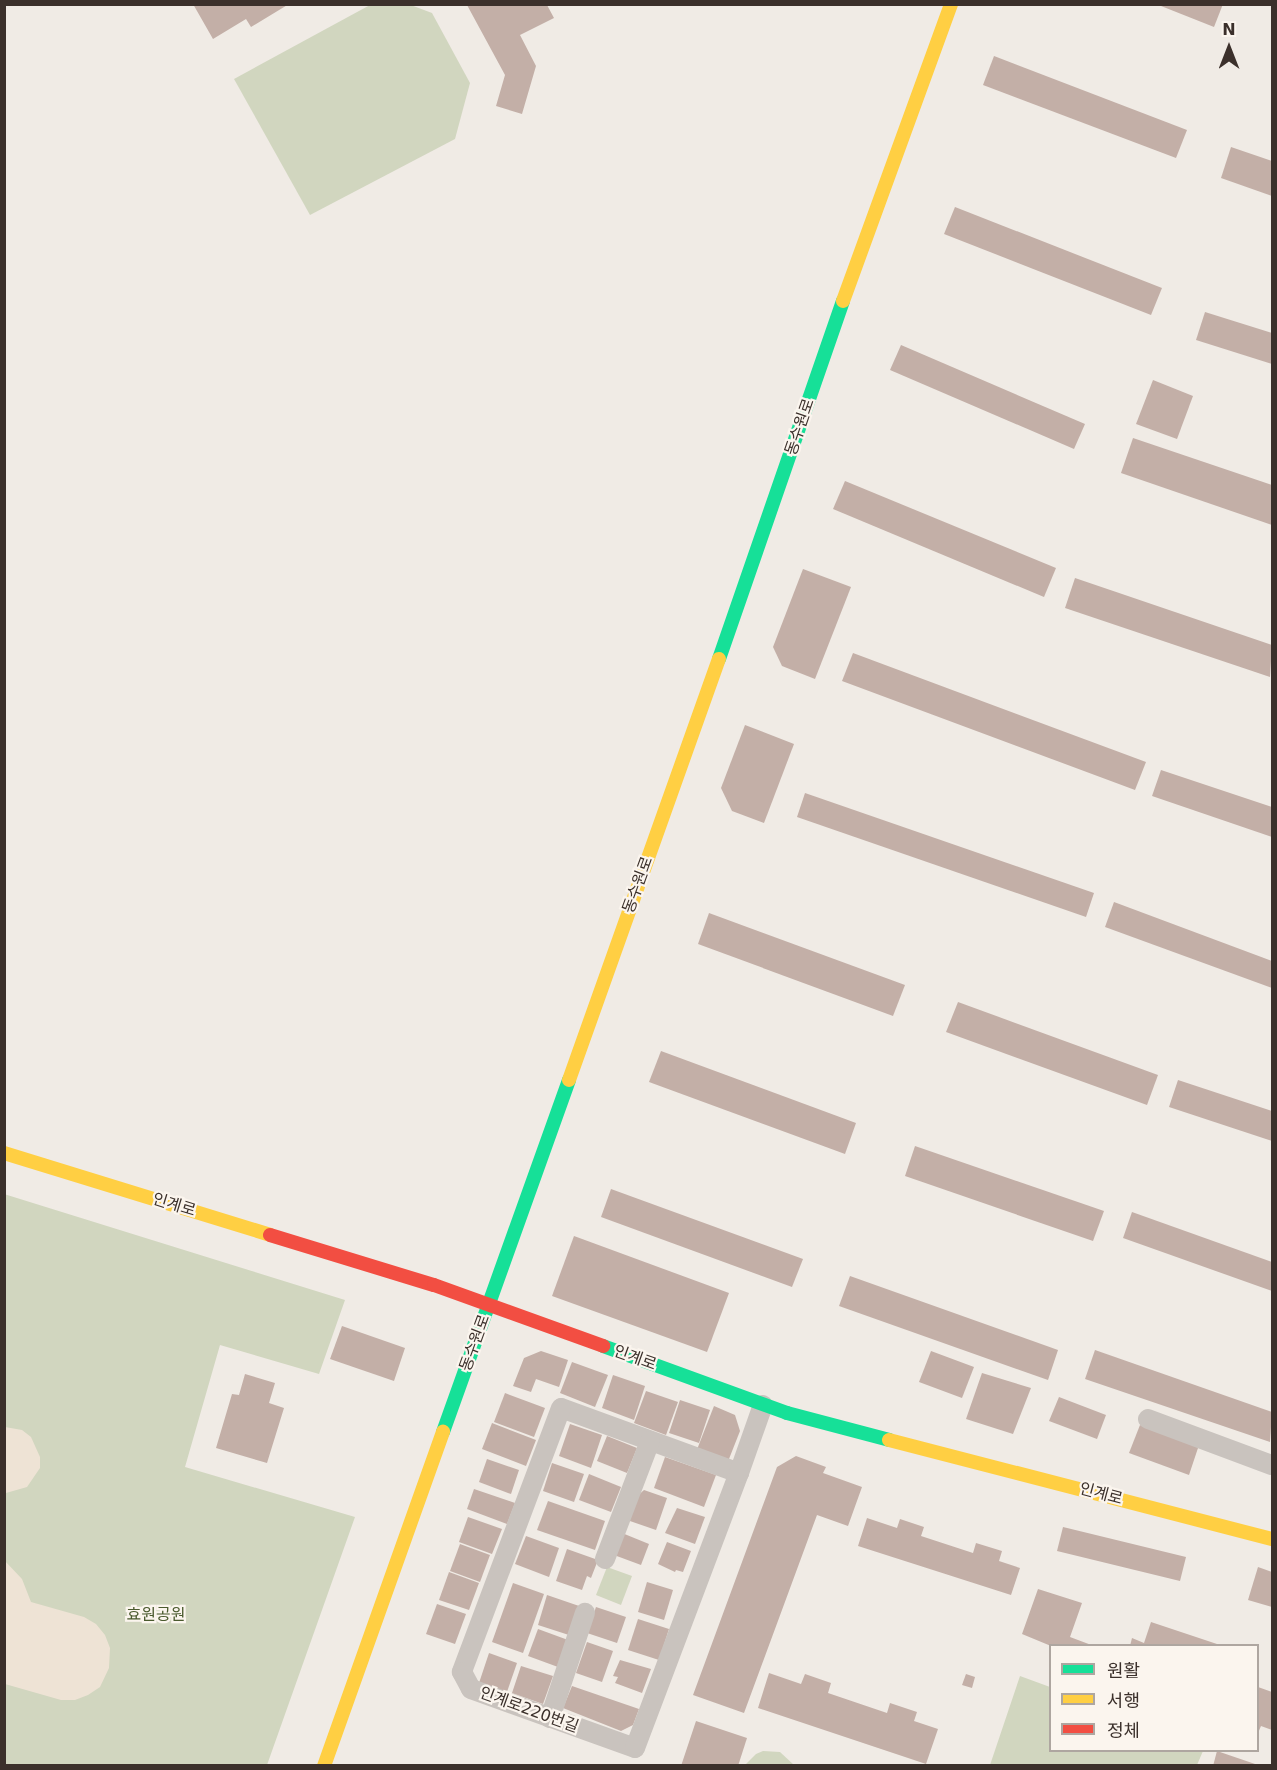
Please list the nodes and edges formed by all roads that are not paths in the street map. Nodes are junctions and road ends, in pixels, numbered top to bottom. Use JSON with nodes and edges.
{"nodes":[{"id":1,"x":951,"y":4,"type":"edge"},
{"id":2,"x":4,"y":1153,"type":"edge"},
{"id":3,"x":489,"y":1304,"type":"junction"},
{"id":4,"x":763,"y":1405,"type":"junction"},
{"id":5,"x":1148,"y":1419,"type":"dead end"},
{"id":6,"x":650,"y":1442,"type":"junction"},
{"id":7,"x":1272,"y":1465,"type":"edge"},
{"id":8,"x":739,"y":1473,"type":"junction"},
{"id":9,"x":1272,"y":1539,"type":"edge"},
{"id":10,"x":605,"y":1559,"type":"dead end"},
{"id":11,"x":585,"y":1613,"type":"dead end"},
{"id":12,"x":550,"y":1718,"type":"junction"},
{"id":13,"x":324,"y":1766,"type":"edge"}],
"edges":[{"from":1,"to":3,"type":"main road","name":"동수원로"},
{"from":2,"to":3,"type":"main road","name":"인계로"},
{"from":3,"to":4,"type":"main road","name":"인계로"},
{"from":3,"to":13,"type":"main road","name":"동수원로"},
{"from":4,"to":8,"type":"street","name":"인계로220번길"},
{"from":4,"to":9,"type":"main road","name":"인계로"},
{"from":5,"to":7,"type":"street"},
{"from":6,"to":8,"type":"street","name":"인계로220번길"},
{"from":6,"to":10,"type":"street"},
{"from":6,"to":12,"type":"street","name":"인계로220번길"},
{"from":8,"to":12,"type":"street","name":"인계로220번길"},
{"from":11,"to":12,"type":"street"}]}
